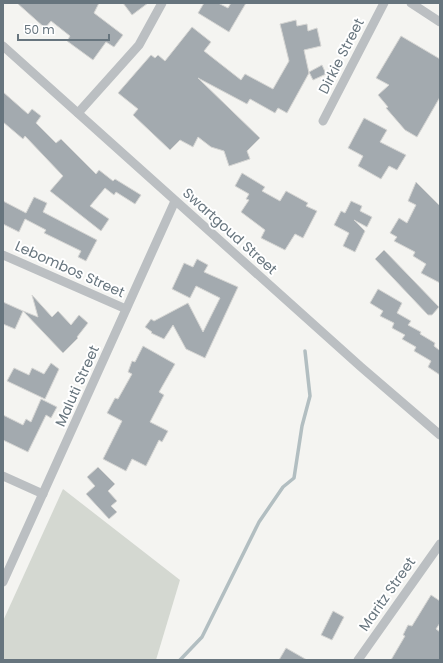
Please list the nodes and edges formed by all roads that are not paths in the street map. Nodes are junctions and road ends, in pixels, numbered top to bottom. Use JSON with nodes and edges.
{"nodes":[{"id":1,"x":162,"y":3,"type":"edge"},
{"id":2,"x":384,"y":3,"type":"edge"},
{"id":3,"x":412,"y":3,"type":"edge"},
{"id":4,"x":440,"y":22,"type":"edge"},
{"id":5,"x":3,"y":46,"type":"edge"},
{"id":6,"x":78,"y":113,"type":"junction"},
{"id":7,"x":323,"y":121,"type":"dead end"},
{"id":8,"x":175,"y":201,"type":"junction"},
{"id":9,"x":3,"y":255,"type":"edge"},
{"id":10,"x":126,"y":309,"type":"junction"},
{"id":11,"x":440,"y":435,"type":"edge"},
{"id":12,"x":3,"y":476,"type":"edge"},
{"id":13,"x":43,"y":494,"type":"junction"},
{"id":14,"x":440,"y":544,"type":"edge"},
{"id":15,"x":3,"y":582,"type":"edge"},
{"id":16,"x":358,"y":660,"type":"edge"}],
"edges":[{"from":1,"to":6,"type":"street"},
{"from":2,"to":7,"type":"street","name":"Dirkie Street"},
{"from":3,"to":4,"type":"street"},
{"from":5,"to":6,"type":"street","name":"Swartgoud Street"},
{"from":6,"to":8,"type":"street","name":"Swartgoud Street"},
{"from":8,"to":10,"type":"street","name":"Maluti Street"},
{"from":8,"to":11,"type":"street","name":"Swartgoud Street"},
{"from":9,"to":10,"type":"street","name":"Lebombos Street"},
{"from":10,"to":13,"type":"street","name":"Maluti Street"},
{"from":12,"to":13,"type":"street"},
{"from":13,"to":15,"type":"street","name":"Maluti Street"},
{"from":14,"to":16,"type":"street","name":"Maritz Street"}]}
